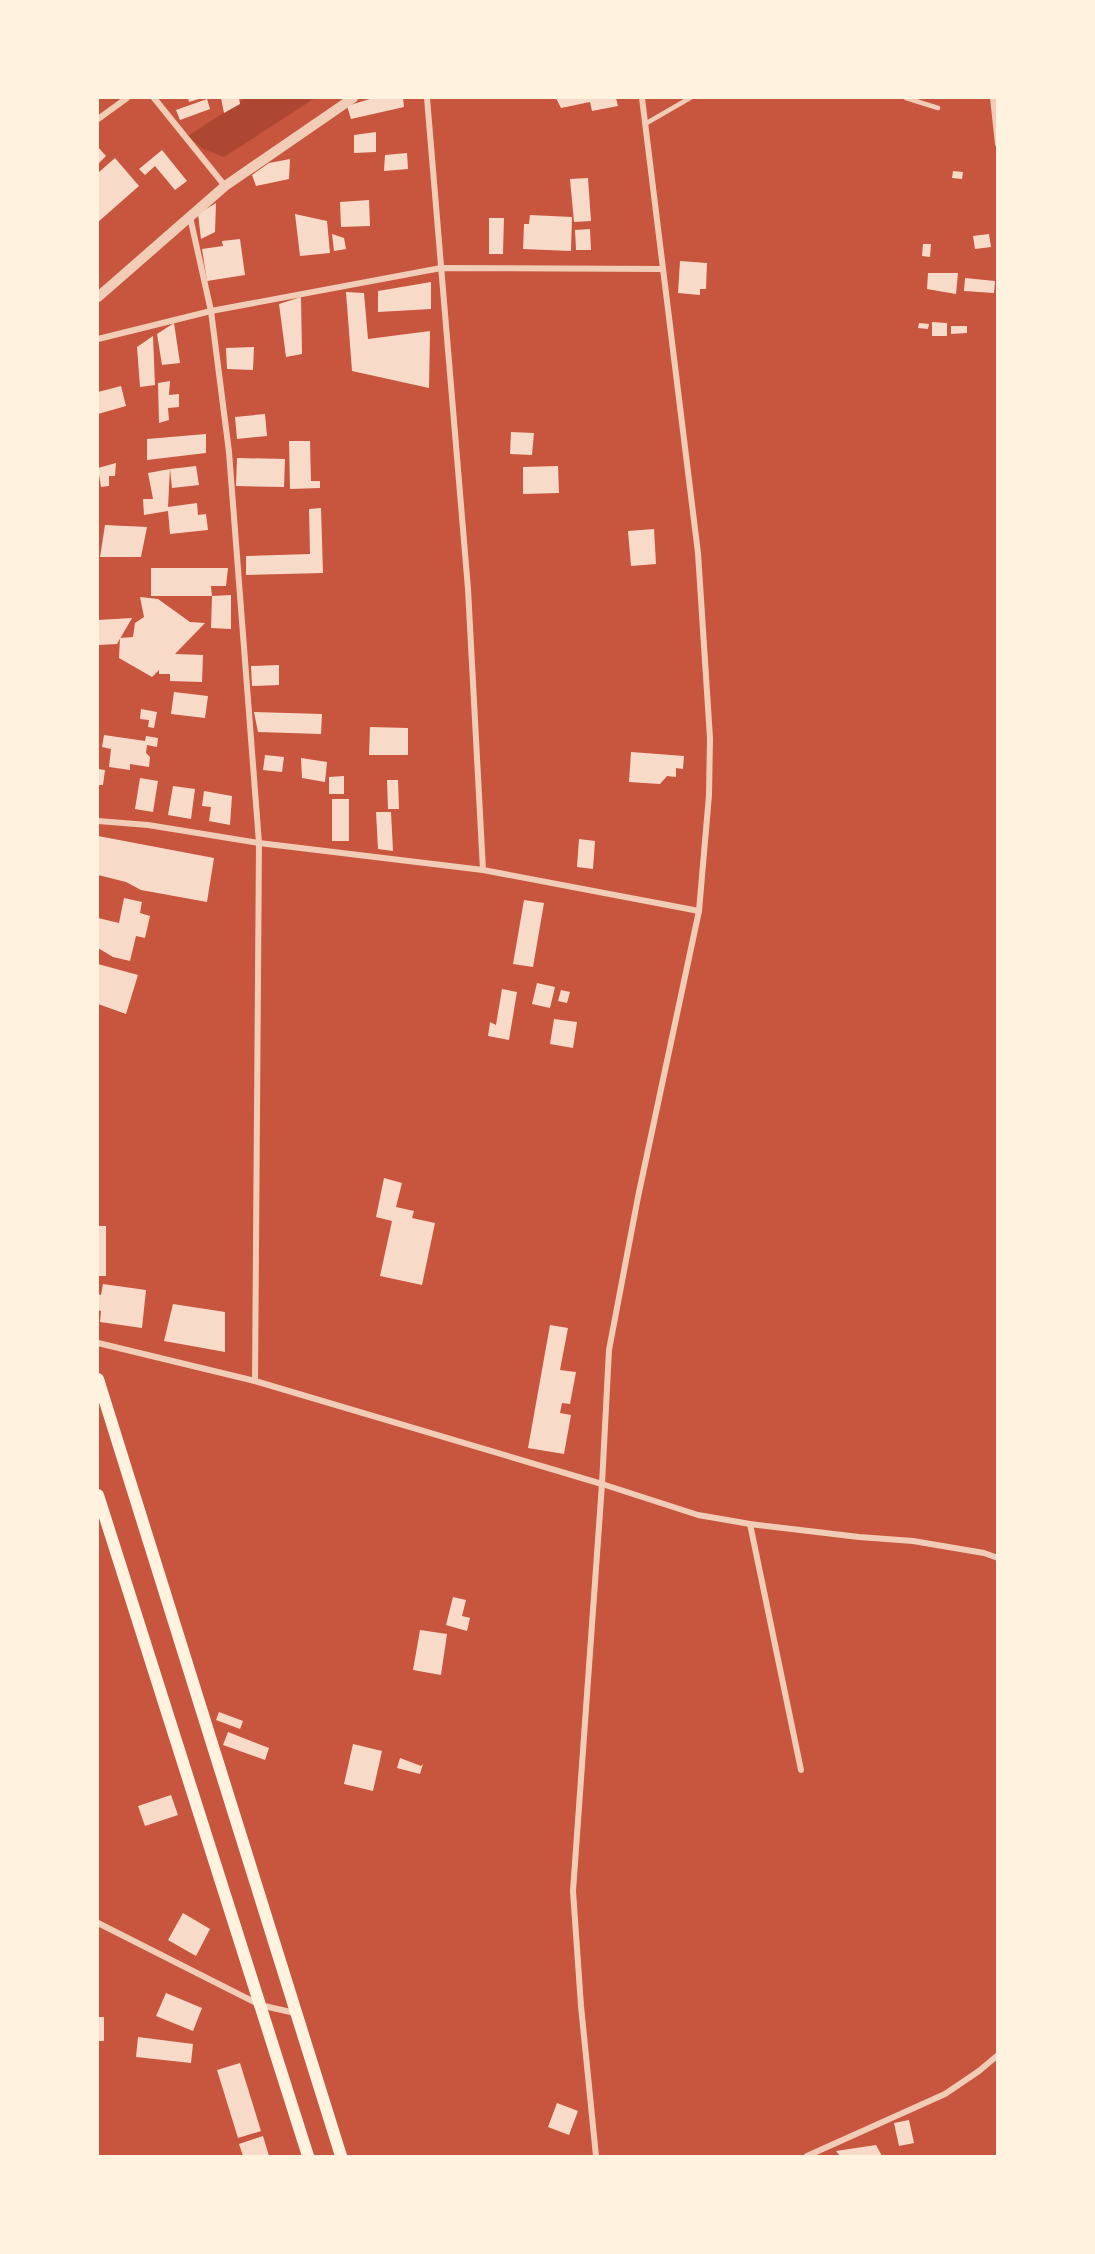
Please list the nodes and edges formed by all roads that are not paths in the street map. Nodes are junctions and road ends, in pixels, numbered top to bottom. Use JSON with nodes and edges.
{"nodes":[{"id":1,"x":126,"y":98,"type":"edge"},
{"id":2,"x":154,"y":98,"type":"edge"},
{"id":3,"x":353,"y":98,"type":"edge"},
{"id":4,"x":427,"y":98,"type":"edge"},
{"id":5,"x":642,"y":98,"type":"edge"},
{"id":6,"x":690,"y":98,"type":"edge"},
{"id":7,"x":906,"y":98,"type":"edge"},
{"id":8,"x":993,"y":98,"type":"edge"},
{"id":9,"x":938,"y":108,"type":"dead end"},
{"id":10,"x":98,"y":119,"type":"edge"},
{"id":11,"x":645,"y":124,"type":"junction"},
{"id":12,"x":998,"y":144,"type":"edge"},
{"id":13,"x":225,"y":186,"type":"junction"},
{"id":14,"x":190,"y":217,"type":"junction"},
{"id":15,"x":441,"y":268,"type":"junction"},
{"id":16,"x":662,"y":269,"type":"junction"},
{"id":17,"x":98,"y":297,"type":"edge"},
{"id":18,"x":211,"y":311,"type":"junction"},
{"id":19,"x":98,"y":339,"type":"edge"},
{"id":20,"x":98,"y":821,"type":"edge"},
{"id":21,"x":259,"y":843,"type":"junction"},
{"id":22,"x":483,"y":870,"type":"junction"},
{"id":23,"x":699,"y":911,"type":"junction"},
{"id":24,"x":98,"y":1343,"type":"edge"},
{"id":25,"x":98,"y":1379,"type":"edge"},
{"id":26,"x":255,"y":1381,"type":"junction"},
{"id":27,"x":602,"y":1484,"type":"junction"},
{"id":28,"x":98,"y":1495,"type":"edge"},
{"id":29,"x":750,"y":1524,"type":"junction"},
{"id":30,"x":998,"y":1558,"type":"edge"},
{"id":31,"x":801,"y":1770,"type":"dead end"},
{"id":32,"x":98,"y":1923,"type":"edge"},
{"id":33,"x":260,"y":2006,"type":"junction"},
{"id":34,"x":295,"y":2013,"type":"junction"},
{"id":35,"x":998,"y":2055,"type":"edge"},
{"id":36,"x":308,"y":2157,"type":"edge"},
{"id":37,"x":341,"y":2157,"type":"edge"},
{"id":38,"x":596,"y":2157,"type":"edge"},
{"id":39,"x":807,"y":2157,"type":"edge"}],
"edges":[{"from":1,"to":10,"type":"street"},
{"from":2,"to":13,"type":"street"},
{"from":3,"to":13,"type":"street"},
{"from":4,"to":15,"type":"street"},
{"from":5,"to":11,"type":"street"},
{"from":6,"to":11,"type":"lane"},
{"from":7,"to":9,"type":"lane"},
{"from":8,"to":12,"type":"street"},
{"from":11,"to":16,"type":"street"},
{"from":13,"to":14,"type":"street"},
{"from":14,"to":17,"type":"street"},
{"from":14,"to":18,"type":"street"},
{"from":15,"to":16,"type":"street"},
{"from":15,"to":18,"type":"street"},
{"from":15,"to":22,"type":"street"},
{"from":16,"to":23,"type":"street"},
{"from":18,"to":19,"type":"street"},
{"from":18,"to":21,"type":"street"},
{"from":20,"to":21,"type":"street"},
{"from":21,"to":22,"type":"street"},
{"from":21,"to":26,"type":"street"},
{"from":22,"to":23,"type":"street"},
{"from":23,"to":27,"type":"street"},
{"from":24,"to":26,"type":"street"},
{"from":25,"to":34,"type":"main road"},
{"from":26,"to":27,"type":"street"},
{"from":27,"to":29,"type":"street"},
{"from":27,"to":38,"type":"street"},
{"from":28,"to":33,"type":"main road"},
{"from":29,"to":30,"type":"street"},
{"from":29,"to":31,"type":"street"},
{"from":32,"to":33,"type":"street"},
{"from":33,"to":34,"type":"street"},
{"from":33,"to":36,"type":"main road"},
{"from":34,"to":37,"type":"main road"},
{"from":35,"to":39,"type":"street"}]}
